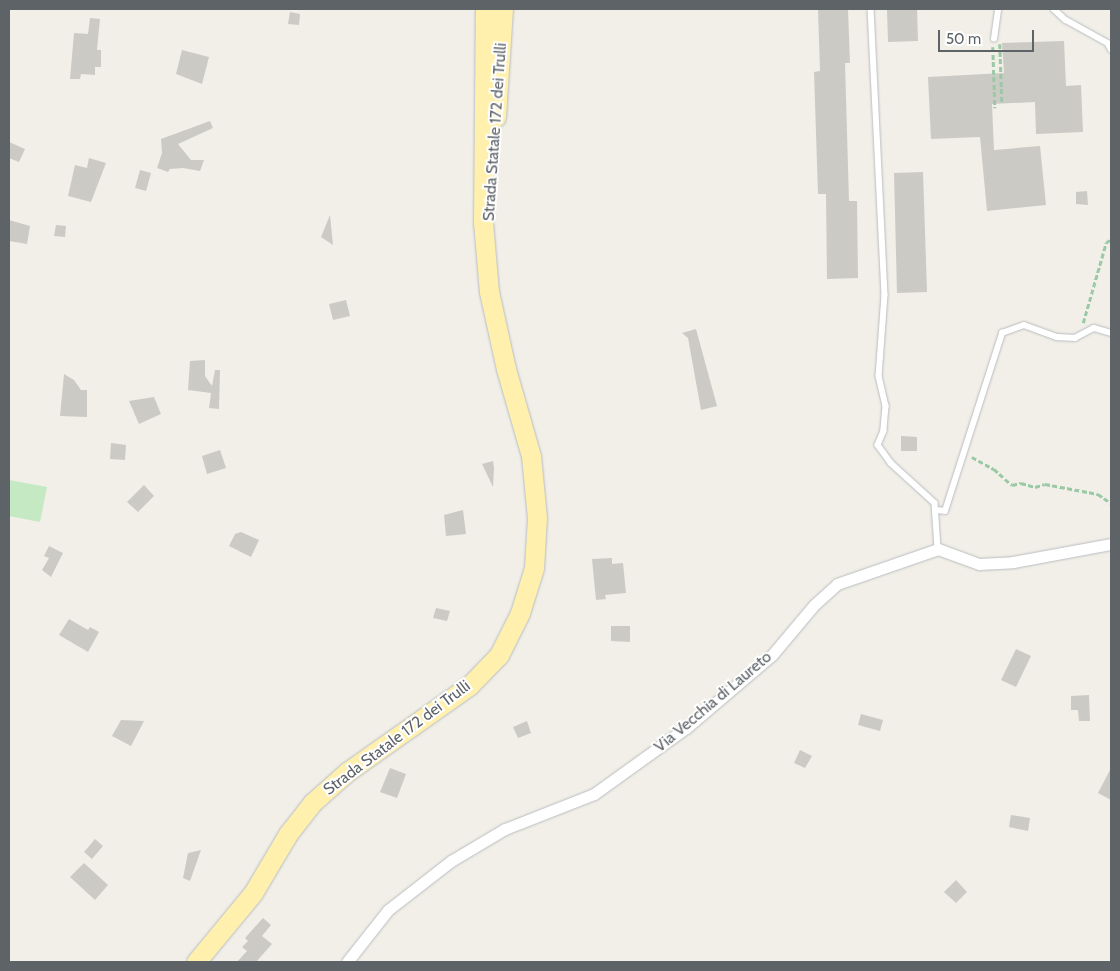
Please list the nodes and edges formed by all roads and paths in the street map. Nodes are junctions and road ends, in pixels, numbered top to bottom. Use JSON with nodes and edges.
{"nodes":[{"id":1,"x":485,"y":9,"type":"edge"},
{"id":2,"x":503,"y":9,"type":"edge"},
{"id":3,"x":871,"y":9,"type":"edge"},
{"id":4,"x":998,"y":9,"type":"edge"},
{"id":5,"x":1054,"y":9,"type":"edge"},
{"id":6,"x":994,"y":37,"type":"junction"},
{"id":7,"x":1111,"y":49,"type":"edge"},
{"id":8,"x":1002,"y":102,"type":"dead end"},
{"id":9,"x":995,"y":108,"type":"dead end"},
{"id":10,"x":1111,"y":240,"type":"edge"},
{"id":11,"x":487,"y":256,"type":"junction"},
{"id":12,"x":1111,"y":333,"type":"edge"},
{"id":13,"x":1075,"y":338,"type":"junction"},
{"id":14,"x":964,"y":454,"type":"junction"},
{"id":15,"x":1111,"y":503,"type":"edge"},
{"id":16,"x":936,"y":510,"type":"junction"},
{"id":17,"x":1111,"y":544,"type":"edge"},
{"id":18,"x":938,"y":549,"type":"junction"},
{"id":19,"x":196,"y":962,"type":"edge"},
{"id":20,"x":347,"y":962,"type":"edge"}],
"edges":[{"from":1,"to":11,"type":"main road","name":"Strada Statale 172 dei Trulli"},
{"from":2,"to":11,"type":"main road","name":"Strada Statale 172 dei Trulli"},
{"from":3,"to":16,"type":"lane"},
{"from":4,"to":6,"type":"lane"},
{"from":5,"to":7,"type":"lane"},
{"from":6,"to":8,"type":"path"},
{"from":6,"to":9,"type":"path"},
{"from":10,"to":13,"type":"path"},
{"from":11,"to":19,"type":"main road","name":"Strada Statale 172 dei Trulli"},
{"from":12,"to":13,"type":"lane"},
{"from":13,"to":14,"type":"lane"},
{"from":14,"to":15,"type":"path"},
{"from":14,"to":16,"type":"lane"},
{"from":16,"to":18,"type":"lane"},
{"from":17,"to":18,"type":"street"},
{"from":18,"to":20,"type":"street","name":"Via Vecchia di Laureto"}]}
